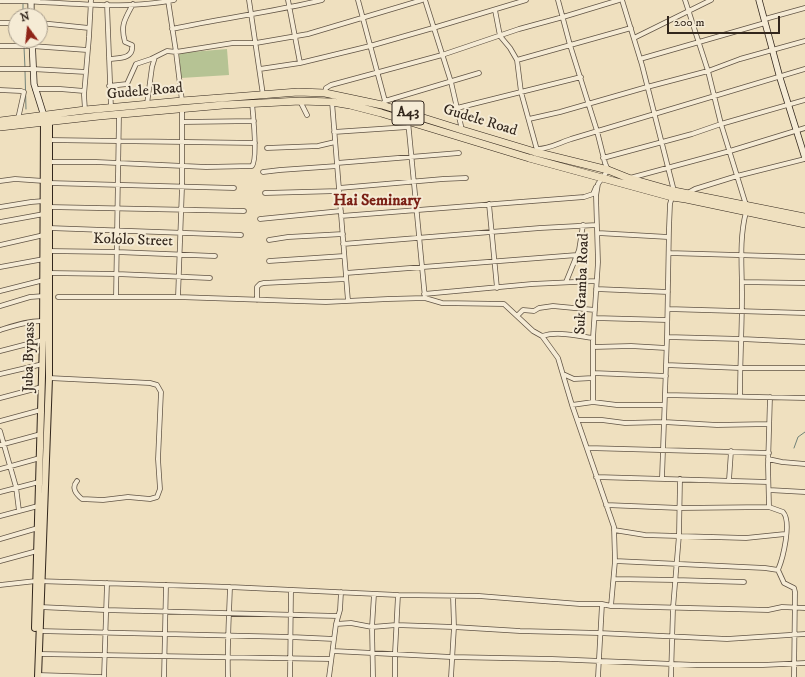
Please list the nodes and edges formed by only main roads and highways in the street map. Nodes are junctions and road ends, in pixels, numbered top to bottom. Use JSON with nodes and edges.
{"nodes":[{"id":1,"x":759,"y":0,"type":"edge"},
{"id":2,"x":32,"y":48,"type":"edge"},
{"id":3,"x":268,"y":97,"type":"junction"},
{"id":4,"x":182,"y":105,"type":"junction"},
{"id":5,"x":46,"y":120,"type":"junction"},
{"id":6,"x":0,"y":121,"type":"edge"},
{"id":7,"x":0,"y":127,"type":"edge"},
{"id":8,"x":463,"y":134,"type":"junction"},
{"id":9,"x":805,"y":158,"type":"edge"},
{"id":10,"x":47,"y":182,"type":"junction"},
{"id":11,"x":673,"y":194,"type":"junction"},
{"id":12,"x":746,"y":208,"type":"junction"},
{"id":13,"x":805,"y":217,"type":"edge"},
{"id":14,"x":805,"y":224,"type":"edge"},
{"id":15,"x":39,"y":581,"type":"junction"},
{"id":16,"x":37,"y":676,"type":"edge"}],
"edges":[{"from":1,"to":9,"type":"main road"},
{"from":2,"to":5,"type":"main road","name":"Juba Bypass"},
{"from":3,"to":4,"type":"highway","name":"Gudele Road","number":"A43"},
{"from":3,"to":4,"type":"highway","name":"Gudele Road","number":"A43"},
{"from":3,"to":8,"type":"highway","name":"Gudele Road","number":"A43"},
{"from":3,"to":8,"type":"highway","name":"Gudele Road","number":"A43"},
{"from":4,"to":5,"type":"highway","name":"Gudele Road","number":"A43"},
{"from":4,"to":5,"type":"highway","name":"Gudele Road","number":"A43"},
{"from":5,"to":6,"type":"highway","name":"Gudele Road","number":"A43"},
{"from":5,"to":7,"type":"highway","name":"Gudele Road","number":"A43"},
{"from":5,"to":10,"type":"main road","name":"Juba Bypass"},
{"from":5,"to":10,"type":"main road","name":"Juba Bypass"},
{"from":8,"to":11,"type":"highway","name":"Gudele Road","number":"A43"},
{"from":8,"to":11,"type":"highway","name":"Gudele Road","number":"A43"},
{"from":10,"to":15,"type":"main road","name":"Juba Bypass"},
{"from":10,"to":15,"type":"main road","name":"Juba Bypass"},
{"from":11,"to":12,"type":"highway","name":"Gudele Road","number":"A43"},
{"from":11,"to":12,"type":"highway","name":"Gudele Road","number":"A43"},
{"from":12,"to":13,"type":"highway","name":"Gudele Road","number":"A43"},
{"from":12,"to":14,"type":"highway","name":"Gudele Road","number":"A43"},
{"from":15,"to":16,"type":"main road","name":"Juba Bypass"},
{"from":15,"to":16,"type":"main road","name":"Juba Bypass"}]}
